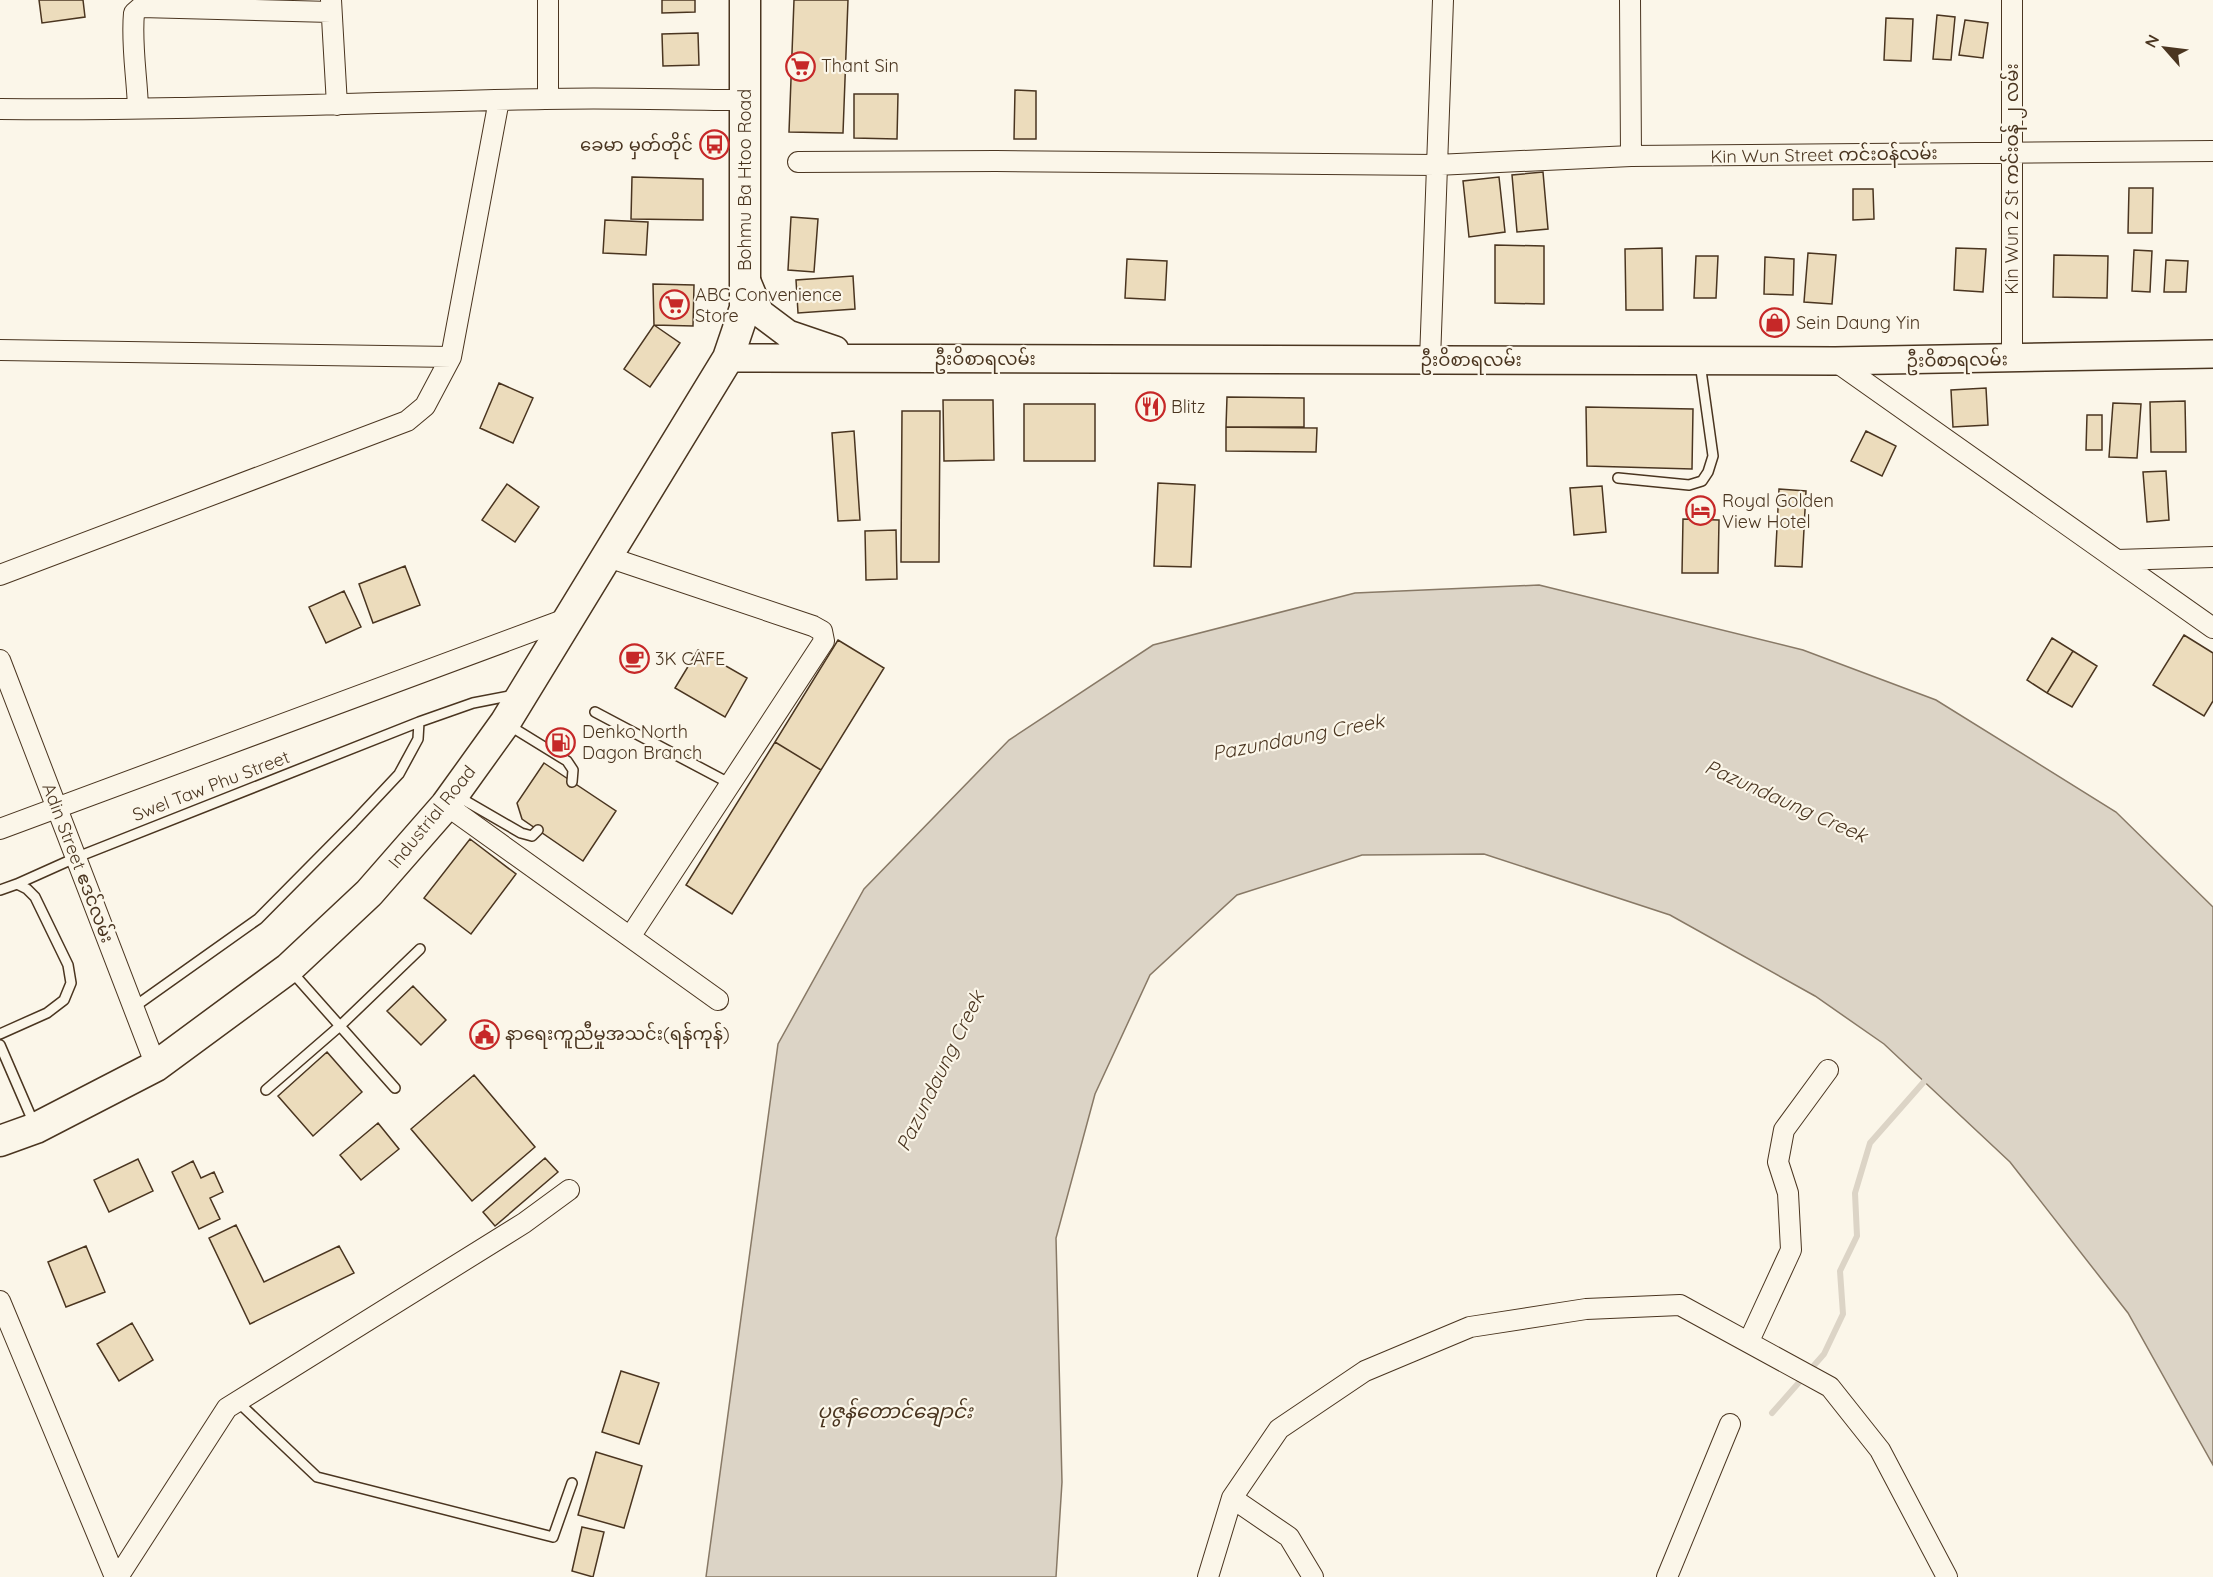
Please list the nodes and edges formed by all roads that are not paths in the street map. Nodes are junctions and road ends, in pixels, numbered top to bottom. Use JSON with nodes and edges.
{"nodes":[{"id":1,"x":548,"y":0,"type":"edge"},
{"id":2,"x":745,"y":0,"type":"edge"},
{"id":3,"x":1443,"y":0,"type":"edge"},
{"id":4,"x":1630,"y":0,"type":"edge"},
{"id":5,"x":2012,"y":0,"type":"edge"},
{"id":6,"x":331,"y":6,"type":"edge"},
{"id":7,"x":548,"y":99,"type":"junction"},
{"id":8,"x":499,"y":100,"type":"junction"},
{"id":9,"x":745,"y":100,"type":"junction"},
{"id":10,"x":337,"y":105,"type":"junction"},
{"id":11,"x":138,"y":108,"type":"junction"},
{"id":12,"x":0,"y":109,"type":"edge"},
{"id":13,"x":2213,"y":151,"type":"edge"},
{"id":14,"x":2012,"y":153,"type":"junction"},
{"id":15,"x":1631,"y":156,"type":"junction"},
{"id":16,"x":798,"y":162,"type":"dead end"},
{"id":17,"x":1436,"y":165,"type":"junction"},
{"id":18,"x":746,"y":278,"type":"junction"},
{"id":19,"x":0,"y":350,"type":"edge"},
{"id":20,"x":2213,"y":354,"type":"edge"},
{"id":21,"x":451,"y":357,"type":"junction"},
{"id":22,"x":728,"y":358,"type":"junction"},
{"id":23,"x":868,"y":358,"type":"junction"},
{"id":24,"x":2012,"y":359,"type":"junction"},
{"id":25,"x":1430,"y":360,"type":"junction"},
{"id":26,"x":1700,"y":361,"type":"junction"},
{"id":27,"x":1834,"y":361,"type":"junction"},
{"id":28,"x":1618,"y":478,"type":"dead end"},
{"id":29,"x":608,"y":557,"type":"junction"},
{"id":30,"x":2213,"y":557,"type":"edge"},
{"id":31,"x":2117,"y":560,"type":"junction"},
{"id":32,"x":0,"y":574,"type":"edge"},
{"id":33,"x":571,"y":617,"type":"junction"},
{"id":34,"x":2213,"y":628,"type":"edge"},
{"id":35,"x":0,"y":660,"type":"edge"},
{"id":36,"x":525,"y":692,"type":"junction"},
{"id":37,"x":595,"y":712,"type":"dead end"},
{"id":38,"x":419,"y":722,"type":"junction"},
{"id":39,"x":505,"y":723,"type":"junction"},
{"id":40,"x":572,"y":782,"type":"dead end"},
{"id":41,"x":729,"y":783,"type":"junction"},
{"id":42,"x":450,"y":800,"type":"junction"},
{"id":43,"x":56,"y":807,"type":"junction"},
{"id":44,"x":0,"y":829,"type":"edge"},
{"id":45,"x":538,"y":830,"type":"dead end"},
{"id":46,"x":75,"y":858,"type":"junction"},
{"id":47,"x":16,"y":884,"type":"junction"},
{"id":48,"x":0,"y":890,"type":"edge"},
{"id":49,"x":630,"y":937,"type":"junction"},
{"id":50,"x":420,"y":949,"type":"dead end"},
{"id":51,"x":288,"y":968,"type":"junction"},
{"id":52,"x":718,"y":1000,"type":"dead end"},
{"id":53,"x":134,"y":1007,"type":"junction"},
{"id":54,"x":341,"y":1025,"type":"junction"},
{"id":55,"x":0,"y":1034,"type":"edge"},
{"id":56,"x":0,"y":1045,"type":"edge"},
{"id":57,"x":156,"y":1066,"type":"junction"},
{"id":58,"x":1828,"y":1070,"type":"dead end"},
{"id":59,"x":395,"y":1088,"type":"dead end"},
{"id":60,"x":266,"y":1090,"type":"dead end"},
{"id":61,"x":36,"y":1128,"type":"junction"},
{"id":62,"x":0,"y":1141,"type":"edge"},
{"id":63,"x":569,"y":1190,"type":"dead end"},
{"id":64,"x":0,"y":1301,"type":"edge"},
{"id":65,"x":1749,"y":1341,"type":"junction"},
{"id":66,"x":238,"y":1402,"type":"junction"},
{"id":67,"x":1730,"y":1424,"type":"dead end"},
{"id":68,"x":572,"y":1484,"type":"dead end"},
{"id":69,"x":1232,"y":1498,"type":"junction"},
{"id":70,"x":1674,"y":1575,"type":"edge"},
{"id":71,"x":116,"y":1577,"type":"edge"},
{"id":72,"x":1208,"y":1577,"type":"edge"},
{"id":73,"x":1313,"y":1577,"type":"edge"},
{"id":74,"x":1947,"y":1577,"type":"edge"}],
"edges":[{"from":1,"to":7,"type":"street"},
{"from":2,"to":9,"type":"main road","name":"Bohmu Ba Htoo Road"},
{"from":3,"to":17,"type":"street"},
{"from":4,"to":15,"type":"street"},
{"from":5,"to":14,"type":"street","name":"Kin Wun 2 St ကင်းဝန် ၂ လမ်း"},
{"from":6,"to":10,"type":"street"},
{"from":6,"to":11,"type":"street"},
{"from":7,"to":8,"type":"street"},
{"from":7,"to":9,"type":"street"},
{"from":8,"to":10,"type":"street"},
{"from":8,"to":21,"type":"street"},
{"from":9,"to":18,"type":"main road","name":"Bohmu Ba Htoo Road"},
{"from":10,"to":11,"type":"street"},
{"from":11,"to":12,"type":"street"},
{"from":13,"to":14,"type":"street","name":"Kin Wun Street ကင်းဝန်လမ်း"},
{"from":14,"to":15,"type":"street","name":"Kin Wun Street ကင်းဝန်လမ်း"},
{"from":14,"to":24,"type":"street","name":"Kin Wun 2 St ကင်းဝန် ၂ လမ်း"},
{"from":15,"to":17,"type":"street","name":"Kin Wun Street ကင်းဝန်လမ်း"},
{"from":16,"to":17,"type":"street","name":"Kin Wun Street ကင်းဝန်လမ်း"},
{"from":17,"to":25,"type":"street"},
{"from":18,"to":22,"type":"main road","name":"Bohmu Ba Htoo Road"},
{"from":18,"to":23,"type":"main road"},
{"from":19,"to":21,"type":"street"},
{"from":20,"to":24,"type":"main road","name":"ဦးဝိစာရလမ်း"},
{"from":21,"to":32,"type":"street"},
{"from":22,"to":23,"type":"main road","name":"ဦးဝိစာရလမ်း"},
{"from":22,"to":29,"type":"main road","name":"Industrial Road"},
{"from":23,"to":25,"type":"main road","name":"ဦးဝိစာရလမ်း"},
{"from":24,"to":27,"type":"main road","name":"ဦးဝိစာရလမ်း"},
{"from":25,"to":26,"type":"main road","name":"ဦးဝိစာရလမ်း"},
{"from":26,"to":27,"type":"main road","name":"ဦးဝိစာရလမ်း"},
{"from":26,"to":28,"type":"lane"},
{"from":27,"to":31,"type":"street"},
{"from":29,"to":33,"type":"main road","name":"Industrial Road"},
{"from":29,"to":41,"type":"street"},
{"from":30,"to":31,"type":"street"},
{"from":31,"to":34,"type":"street"},
{"from":33,"to":36,"type":"main road","name":"Industrial Road"},
{"from":33,"to":43,"type":"street"},
{"from":35,"to":43,"type":"street","name":"Adin Street ဧဒင်လမ်း"},
{"from":36,"to":38,"type":"lane","name":"Swel Taw Phu Street"},
{"from":36,"to":39,"type":"main road","name":"Industrial Road"},
{"from":37,"to":41,"type":"lane"},
{"from":38,"to":46,"type":"lane","name":"Swel Taw Phu Street"},
{"from":38,"to":53,"type":"lane"},
{"from":39,"to":40,"type":"lane"},
{"from":39,"to":42,"type":"main road","name":"Industrial Road"},
{"from":41,"to":49,"type":"street"},
{"from":42,"to":45,"type":"lane"},
{"from":42,"to":49,"type":"street"},
{"from":42,"to":51,"type":"main road","name":"Industrial Road"},
{"from":43,"to":44,"type":"street"},
{"from":43,"to":46,"type":"street","name":"Adin Street ဧဒင်လမ်း"},
{"from":46,"to":47,"type":"lane","name":"Swel Taw Phu Street"},
{"from":46,"to":53,"type":"street","name":"Adin Street ဧဒင်လမ်း"},
{"from":47,"to":48,"type":"lane","name":"Swel Taw Phu Street"},
{"from":47,"to":55,"type":"lane"},
{"from":49,"to":52,"type":"street"},
{"from":50,"to":54,"type":"lane"},
{"from":51,"to":54,"type":"lane"},
{"from":51,"to":57,"type":"main road","name":"Industrial Road"},
{"from":53,"to":57,"type":"street","name":"Adin Street ဧဒင်လမ်း"},
{"from":54,"to":59,"type":"lane"},
{"from":54,"to":60,"type":"lane"},
{"from":56,"to":61,"type":"lane"},
{"from":57,"to":61,"type":"main road","name":"Industrial Road"},
{"from":58,"to":65,"type":"street"},
{"from":61,"to":62,"type":"main road","name":"Industrial Road"},
{"from":63,"to":66,"type":"street"},
{"from":64,"to":71,"type":"street"},
{"from":65,"to":69,"type":"street"},
{"from":65,"to":74,"type":"street"},
{"from":66,"to":68,"type":"lane"},
{"from":66,"to":71,"type":"street"},
{"from":67,"to":70,"type":"street"},
{"from":69,"to":72,"type":"street"},
{"from":69,"to":73,"type":"street"}]}
